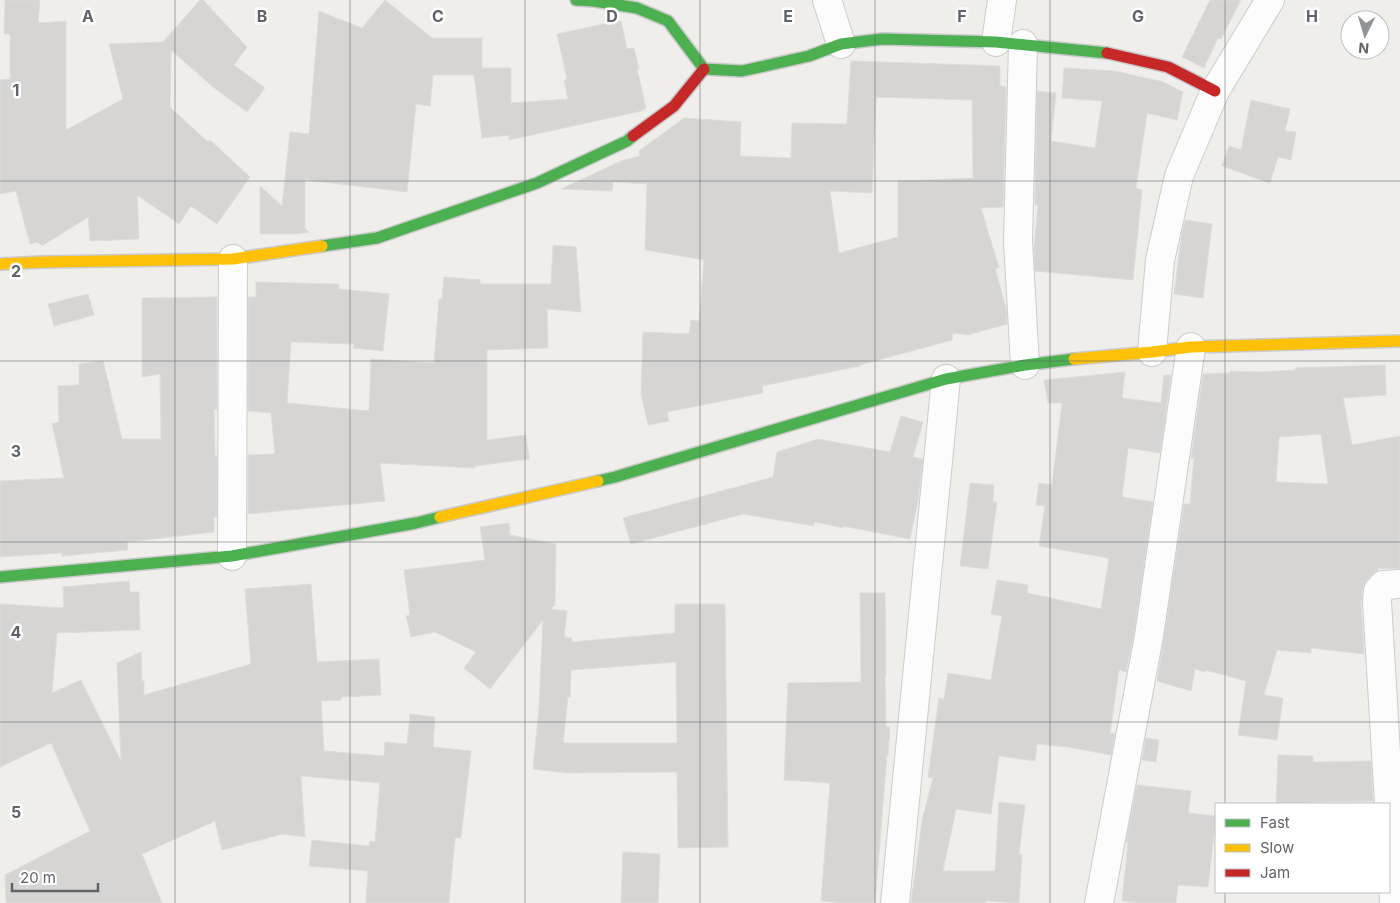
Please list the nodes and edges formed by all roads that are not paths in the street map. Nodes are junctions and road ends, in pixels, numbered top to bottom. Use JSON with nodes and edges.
{"nodes":[{"id":1,"x":576,"y":0,"type":"edge"},
{"id":2,"x":827,"y":0,"type":"edge"},
{"id":3,"x":1002,"y":0,"type":"edge"},
{"id":4,"x":1270,"y":0,"type":"edge"},
{"id":5,"x":996,"y":42,"type":"junction"},
{"id":6,"x":841,"y":44,"type":"junction"},
{"id":7,"x":1023,"y":44,"type":"junction"},
{"id":8,"x":704,"y":69,"type":"junction"},
{"id":9,"x":1215,"y":90,"type":"junction"},
{"id":10,"x":233,"y":259,"type":"junction"},
{"id":11,"x":0,"y":264,"type":"edge"},
{"id":12,"x":1400,"y":341,"type":"edge"},
{"id":13,"x":1191,"y":347,"type":"junction"},
{"id":14,"x":1152,"y":352,"type":"junction"},
{"id":15,"x":1025,"y":365,"type":"junction"},
{"id":16,"x":946,"y":379,"type":"junction"},
{"id":17,"x":232,"y":556,"type":"junction"},
{"id":18,"x":0,"y":577,"type":"edge"},
{"id":19,"x":1400,"y":584,"type":"edge"},
{"id":20,"x":1389,"y":803,"type":"edge"},
{"id":21,"x":1390,"y":825,"type":"edge"},
{"id":22,"x":895,"y":903,"type":"edge"},
{"id":23,"x":1099,"y":903,"type":"edge"},
{"id":24,"x":1394,"y":903,"type":"edge"}],
"edges":[{"from":1,"to":8,"type":"street"},
{"from":2,"to":6,"type":"street"},
{"from":3,"to":5,"type":"street"},
{"from":4,"to":9,"type":"street"},
{"from":5,"to":6,"type":"street"},
{"from":5,"to":7,"type":"street"},
{"from":6,"to":8,"type":"street"},
{"from":7,"to":9,"type":"street"},
{"from":7,"to":15,"type":"street"},
{"from":8,"to":10,"type":"street"},
{"from":9,"to":14,"type":"street"},
{"from":10,"to":11,"type":"street"},
{"from":10,"to":17,"type":"street"},
{"from":12,"to":13,"type":"street"},
{"from":13,"to":14,"type":"street"},
{"from":13,"to":23,"type":"street"},
{"from":14,"to":15,"type":"street"},
{"from":15,"to":16,"type":"street"},
{"from":16,"to":17,"type":"street"},
{"from":16,"to":22,"type":"street"},
{"from":17,"to":18,"type":"street"},
{"from":19,"to":20,"type":"street"},
{"from":21,"to":24,"type":"street"}]}
